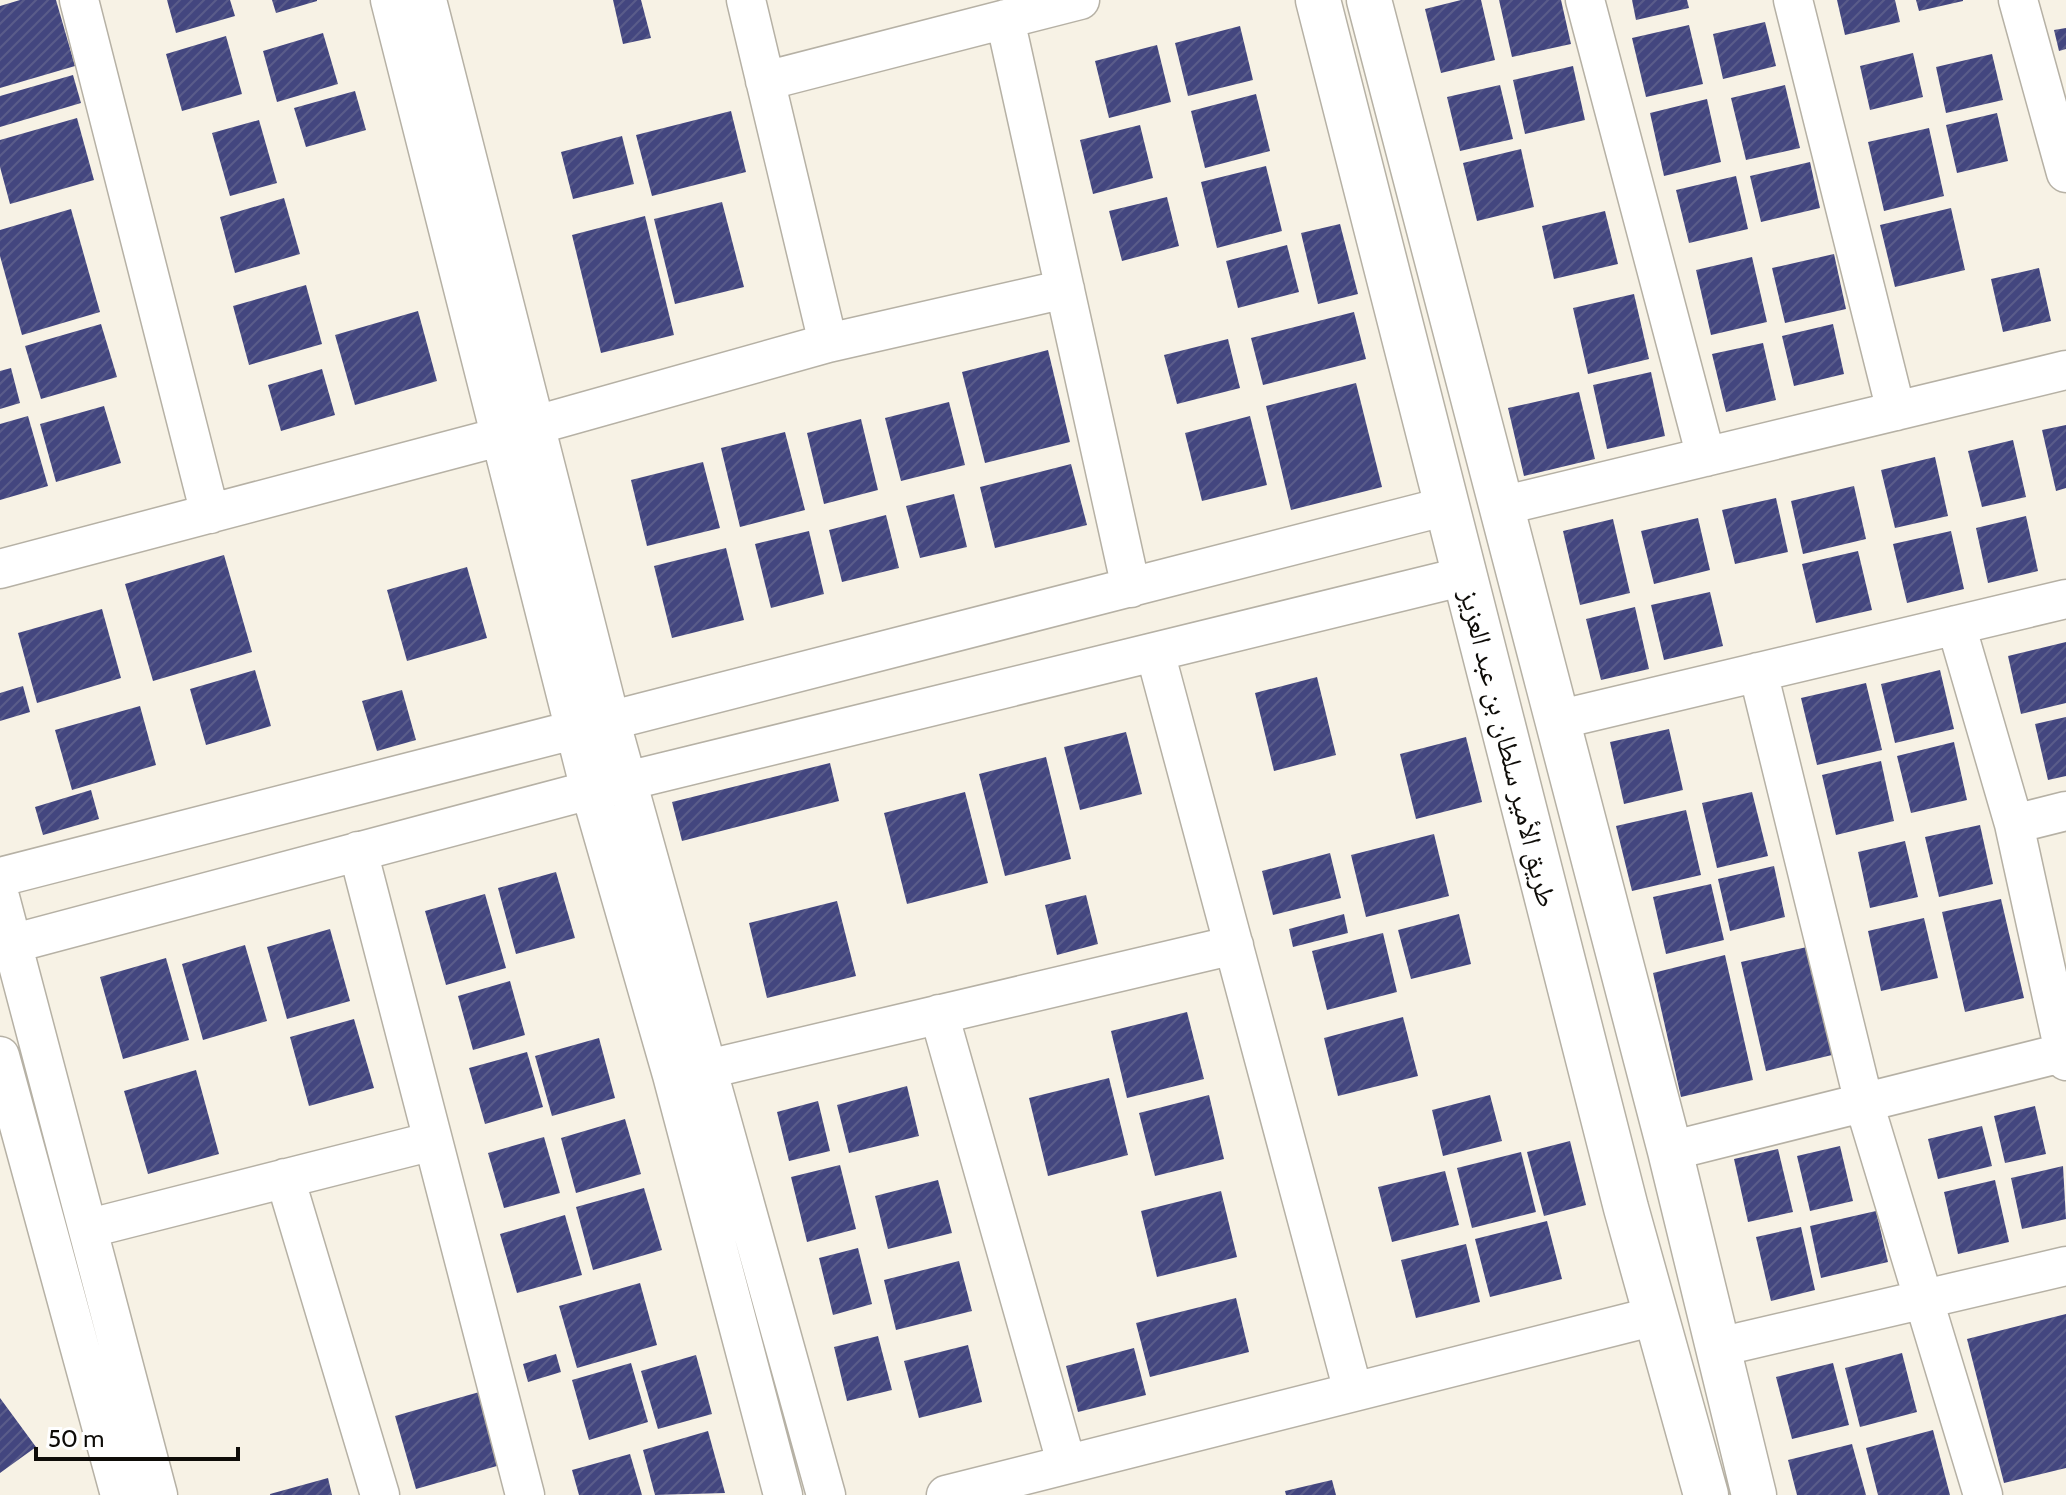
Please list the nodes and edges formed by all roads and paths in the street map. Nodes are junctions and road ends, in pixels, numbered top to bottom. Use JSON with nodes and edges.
{"nodes":[{"id":1,"x":79,"y":0,"type":"edge"},
{"id":2,"x":390,"y":0,"type":"edge"},
{"id":3,"x":427,"y":0,"type":"edge"},
{"id":4,"x":746,"y":0,"type":"edge"},
{"id":5,"x":1080,"y":0,"type":"edge"},
{"id":6,"x":1318,"y":0,"type":"edge"},
{"id":7,"x":1369,"y":0,"type":"edge"},
{"id":8,"x":1585,"y":0,"type":"edge"},
{"id":9,"x":1793,"y":0,"type":"edge"},
{"id":10,"x":2029,"y":2,"type":"edge"},
{"id":11,"x":1005,"y":19,"type":"junction"},
{"id":12,"x":765,"y":81,"type":"junction"},
{"id":13,"x":2066,"y":173,"type":"edge"},
{"id":14,"x":1065,"y":289,"type":"junction"},
{"id":15,"x":828,"y":343,"type":"junction"},
{"id":16,"x":2066,"y":370,"type":"edge"},
{"id":17,"x":1896,"y":411,"type":"junction"},
{"id":18,"x":519,"y":431,"type":"junction"},
{"id":19,"x":1706,"y":457,"type":"junction"},
{"id":20,"x":1447,"y":506,"type":"junction"},
{"id":21,"x":1501,"y":506,"type":"junction"},
{"id":22,"x":210,"y":514,"type":"junction"},
{"id":23,"x":0,"y":569,"type":"edge"},
{"id":24,"x":1465,"y":576,"type":"junction"},
{"id":25,"x":1131,"y":588,"type":"junction"},
{"id":26,"x":2066,"y":599,"type":"edge"},
{"id":27,"x":1956,"y":625,"type":"junction"},
{"id":28,"x":1155,"y":652,"type":"junction"},
{"id":29,"x":1758,"y":672,"type":"junction"},
{"id":30,"x":1557,"y":720,"type":"junction"},
{"id":31,"x":593,"y":726,"type":"junction"},
{"id":32,"x":627,"y":781,"type":"junction"},
{"id":33,"x":590,"y":790,"type":"junction"},
{"id":34,"x":2066,"y":811,"type":"edge"},
{"id":35,"x":2014,"y":824,"type":"junction"},
{"id":36,"x":358,"y":851,"type":"junction"},
{"id":37,"x":0,"y":877,"type":"edge"},
{"id":38,"x":0,"y":897,"type":"edge"},
{"id":39,"x":6,"y":945,"type":"edge"},
{"id":40,"x":1234,"y":945,"type":"junction"},
{"id":41,"x":939,"y":1014,"type":"junction"},
{"id":42,"x":2065,"y":1055,"type":"edge"},
{"id":43,"x":0,"y":1056,"type":"edge"},
{"id":44,"x":708,"y":1069,"type":"junction"},
{"id":45,"x":1864,"y":1103,"type":"junction"},
{"id":46,"x":433,"y":1141,"type":"junction"},
{"id":47,"x":1670,"y":1151,"type":"junction"},
{"id":48,"x":285,"y":1178,"type":"junction"},
{"id":49,"x":90,"y":1228,"type":"junction"},
{"id":50,"x":2066,"y":1266,"type":"edge"},
{"id":51,"x":1921,"y":1300,"type":"junction"},
{"id":52,"x":1655,"y":1316,"type":"junction"},
{"id":53,"x":1719,"y":1347,"type":"junction"},
{"id":54,"x":1353,"y":1391,"type":"junction"},
{"id":55,"x":1066,"y":1462,"type":"junction"},
{"id":56,"x":1702,"y":1488,"type":"edge"},
{"id":57,"x":120,"y":1495,"type":"edge"},
{"id":58,"x":158,"y":1495,"type":"edge"},
{"id":59,"x":380,"y":1495,"type":"edge"},
{"id":60,"x":525,"y":1495,"type":"edge"},
{"id":61,"x":783,"y":1495,"type":"edge"},
{"id":62,"x":826,"y":1495,"type":"edge"},
{"id":63,"x":946,"y":1495,"type":"edge"},
{"id":64,"x":1754,"y":1495,"type":"edge"},
{"id":65,"x":1983,"y":1495,"type":"edge"}],
"edges":[{"from":1,"to":22,"type":"street"},
{"from":2,"to":18,"type":"street"},
{"from":3,"to":18,"type":"street"},
{"from":4,"to":12,"type":"street"},
{"from":5,"to":11,"type":"street"},
{"from":6,"to":20,"type":"main road","name":"طريق الأمير سلطان بن عبد العزيز"},
{"from":7,"to":21,"type":"main road","name":"طريق الأمير سلطان بن عبد العزيز"},
{"from":8,"to":19,"type":"street"},
{"from":9,"to":17,"type":"street"},
{"from":10,"to":13,"type":"street"},
{"from":11,"to":12,"type":"street"},
{"from":11,"to":14,"type":"street"},
{"from":12,"to":15,"type":"street"},
{"from":14,"to":15,"type":"street"},
{"from":14,"to":25,"type":"street"},
{"from":15,"to":18,"type":"street"},
{"from":16,"to":17,"type":"street"},
{"from":17,"to":19,"type":"street"},
{"from":18,"to":22,"type":"street"},
{"from":18,"to":31,"type":"street"},
{"from":19,"to":21,"type":"street"},
{"from":20,"to":24,"type":"main road","name":"طريق الأمير سلطان بن عبد العزيز"},
{"from":20,"to":25,"type":"street"},
{"from":21,"to":30,"type":"main road","name":"طريق الأمير سلطان بن عبد العزيز"},
{"from":22,"to":23,"type":"street"},
{"from":24,"to":28,"type":"street"},
{"from":24,"to":52,"type":"main road","name":"طريق الأمير سلطان بن عبد العزيز"},
{"from":25,"to":31,"type":"street"},
{"from":26,"to":27,"type":"street"},
{"from":27,"to":29,"type":"street"},
{"from":27,"to":35,"type":"street"},
{"from":28,"to":32,"type":"street"},
{"from":28,"to":40,"type":"street"},
{"from":29,"to":30,"type":"street"},
{"from":29,"to":45,"type":"street"},
{"from":30,"to":47,"type":"main road","name":"طريق الأمير سلطان بن عبد العزيز"},
{"from":31,"to":32,"type":"street"},
{"from":31,"to":33,"type":"street"},
{"from":31,"to":37,"type":"street"},
{"from":32,"to":33,"type":"street"},
{"from":32,"to":44,"type":"street"},
{"from":33,"to":36,"type":"street"},
{"from":33,"to":61,"type":"street"},
{"from":34,"to":35,"type":"street"},
{"from":35,"to":42,"type":"street"},
{"from":36,"to":39,"type":"street"},
{"from":36,"to":46,"type":"street"},
{"from":38,"to":39,"type":"street"},
{"from":39,"to":49,"type":"street"},
{"from":40,"to":41,"type":"street"},
{"from":40,"to":54,"type":"street"},
{"from":41,"to":44,"type":"street"},
{"from":41,"to":55,"type":"street"},
{"from":42,"to":45,"type":"street"},
{"from":43,"to":57,"type":"street"},
{"from":44,"to":62,"type":"street"},
{"from":45,"to":47,"type":"street"},
{"from":45,"to":51,"type":"street"},
{"from":46,"to":48,"type":"street"},
{"from":46,"to":60,"type":"street"},
{"from":47,"to":53,"type":"main road","name":"طريق الأمير سلطان بن عبد العزيز"},
{"from":48,"to":49,"type":"street"},
{"from":48,"to":59,"type":"street"},
{"from":49,"to":58,"type":"street"},
{"from":50,"to":51,"type":"street"},
{"from":51,"to":53,"type":"street"},
{"from":51,"to":65,"type":"street"},
{"from":52,"to":54,"type":"street"},
{"from":52,"to":56,"type":"main road","name":"طريق الأمير سلطان بن عبد العزيز"},
{"from":53,"to":64,"type":"main road","name":"طريق الأمير سلطان بن عبد العزيز"},
{"from":54,"to":55,"type":"street"},
{"from":55,"to":63,"type":"street"}]}
